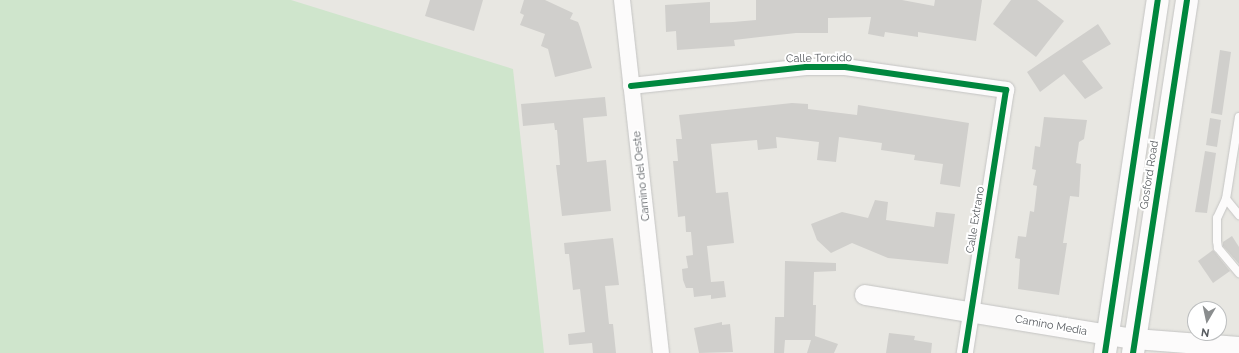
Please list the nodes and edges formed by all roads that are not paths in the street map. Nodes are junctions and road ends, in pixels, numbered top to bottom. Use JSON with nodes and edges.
{"nodes":[{"id":1,"x":622,"y":0,"type":"edge"},
{"id":2,"x":1158,"y":0,"type":"edge"},
{"id":3,"x":1187,"y":0,"type":"edge"},
{"id":4,"x":631,"y":86,"type":"junction"},
{"id":5,"x":1006,"y":90,"type":"joint"},
{"id":6,"x":1239,"y":117,"type":"edge"},
{"id":7,"x":1226,"y":199,"type":"junction"},
{"id":8,"x":1239,"y":215,"type":"edge"},
{"id":9,"x":1239,"y":273,"type":"edge"},
{"id":10,"x":865,"y":295,"type":"dead end"},
{"id":11,"x":972,"y":312,"type":"junction"},
{"id":12,"x":1106,"y":344,"type":"edge"},
{"id":13,"x":1134,"y":346,"type":"edge"},
{"id":14,"x":1239,"y":347,"type":"edge"},
{"id":15,"x":662,"y":353,"type":"edge"},
{"id":16,"x":965,"y":353,"type":"edge"}],
"edges":[{"from":1,"to":4,"type":"street","name":"Camino del Oeste"},
{"from":2,"to":12,"type":"main road","name":"Gosford Road"},
{"from":3,"to":13,"type":"main road","name":"Gosford Road"},
{"from":4,"to":5,"type":"street","name":"Calle Torcido"},
{"from":4,"to":15,"type":"street","name":"Camino del Oeste"},
{"from":5,"to":11,"type":"street","name":"Calle Extrano"},
{"from":6,"to":7,"type":"lane"},
{"from":7,"to":8,"type":"lane"},
{"from":7,"to":9,"type":"lane"},
{"from":10,"to":11,"type":"street","name":"Camino Media"},
{"from":11,"to":12,"type":"street","name":"Camino Media"},
{"from":11,"to":16,"type":"street","name":"Calle Extrano"},
{"from":12,"to":13,"type":"street","name":"Camino Media"},
{"from":13,"to":14,"type":"street","name":"Camino Media"}]}
